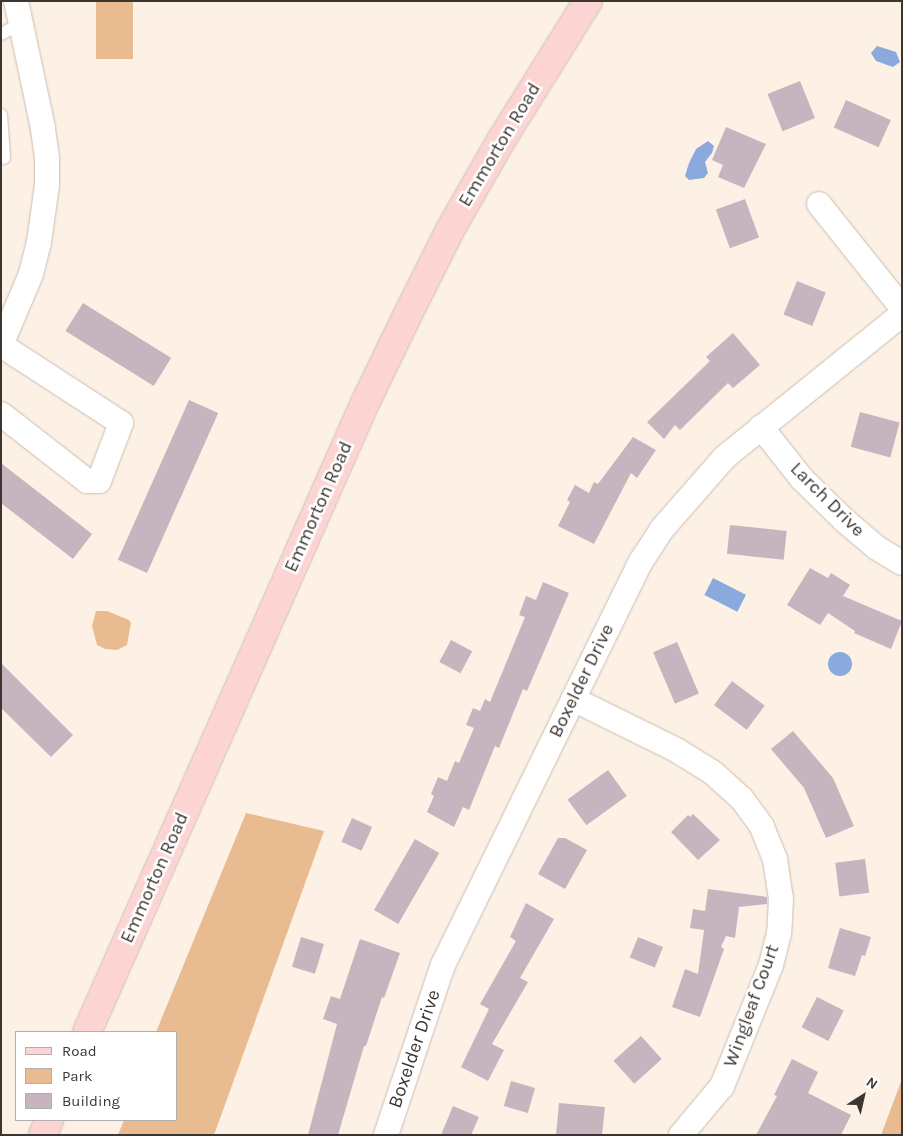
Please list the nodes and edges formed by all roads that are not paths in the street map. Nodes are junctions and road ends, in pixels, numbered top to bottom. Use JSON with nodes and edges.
{"nodes":[{"id":1,"x":16,"y":1,"type":"edge"},
{"id":2,"x":588,"y":1,"type":"edge"},
{"id":3,"x":11,"y":29,"type":"edge"},
{"id":4,"x":1,"y":115,"type":"edge"},
{"id":5,"x":4,"y":158,"type":"dead end"},
{"id":6,"x":819,"y":204,"type":"dead end"},
{"id":7,"x":902,"y":308,"type":"edge"},
{"id":8,"x":902,"y":314,"type":"edge"},
{"id":9,"x":1,"y":345,"type":"edge"},
{"id":10,"x":1,"y":414,"type":"edge"},
{"id":11,"x":761,"y":427,"type":"junction"},
{"id":12,"x":902,"y":563,"type":"edge"},
{"id":13,"x":573,"y":699,"type":"junction"},
{"id":14,"x":87,"y":1031,"type":"edge"},
{"id":15,"x":49,"y":1121,"type":"edge"},
{"id":16,"x":43,"y":1135,"type":"edge"},
{"id":17,"x":386,"y":1135,"type":"edge"},
{"id":18,"x":680,"y":1135,"type":"edge"}],
"edges":[{"from":1,"to":3,"type":"street"},
{"from":2,"to":14,"type":"main road","name":"Emmorton Road"},
{"from":3,"to":9,"type":"street"},
{"from":4,"to":5,"type":"lane"},
{"from":6,"to":7,"type":"street"},
{"from":8,"to":11,"type":"street","name":"Boxelder Drive"},
{"from":9,"to":10,"type":"street"},
{"from":11,"to":12,"type":"street","name":"Larch Drive"},
{"from":11,"to":13,"type":"street","name":"Boxelder Drive"},
{"from":13,"to":17,"type":"street","name":"Boxelder Drive"},
{"from":13,"to":18,"type":"street","name":"Wingleaf Court"},
{"from":15,"to":16,"type":"main road"}]}
